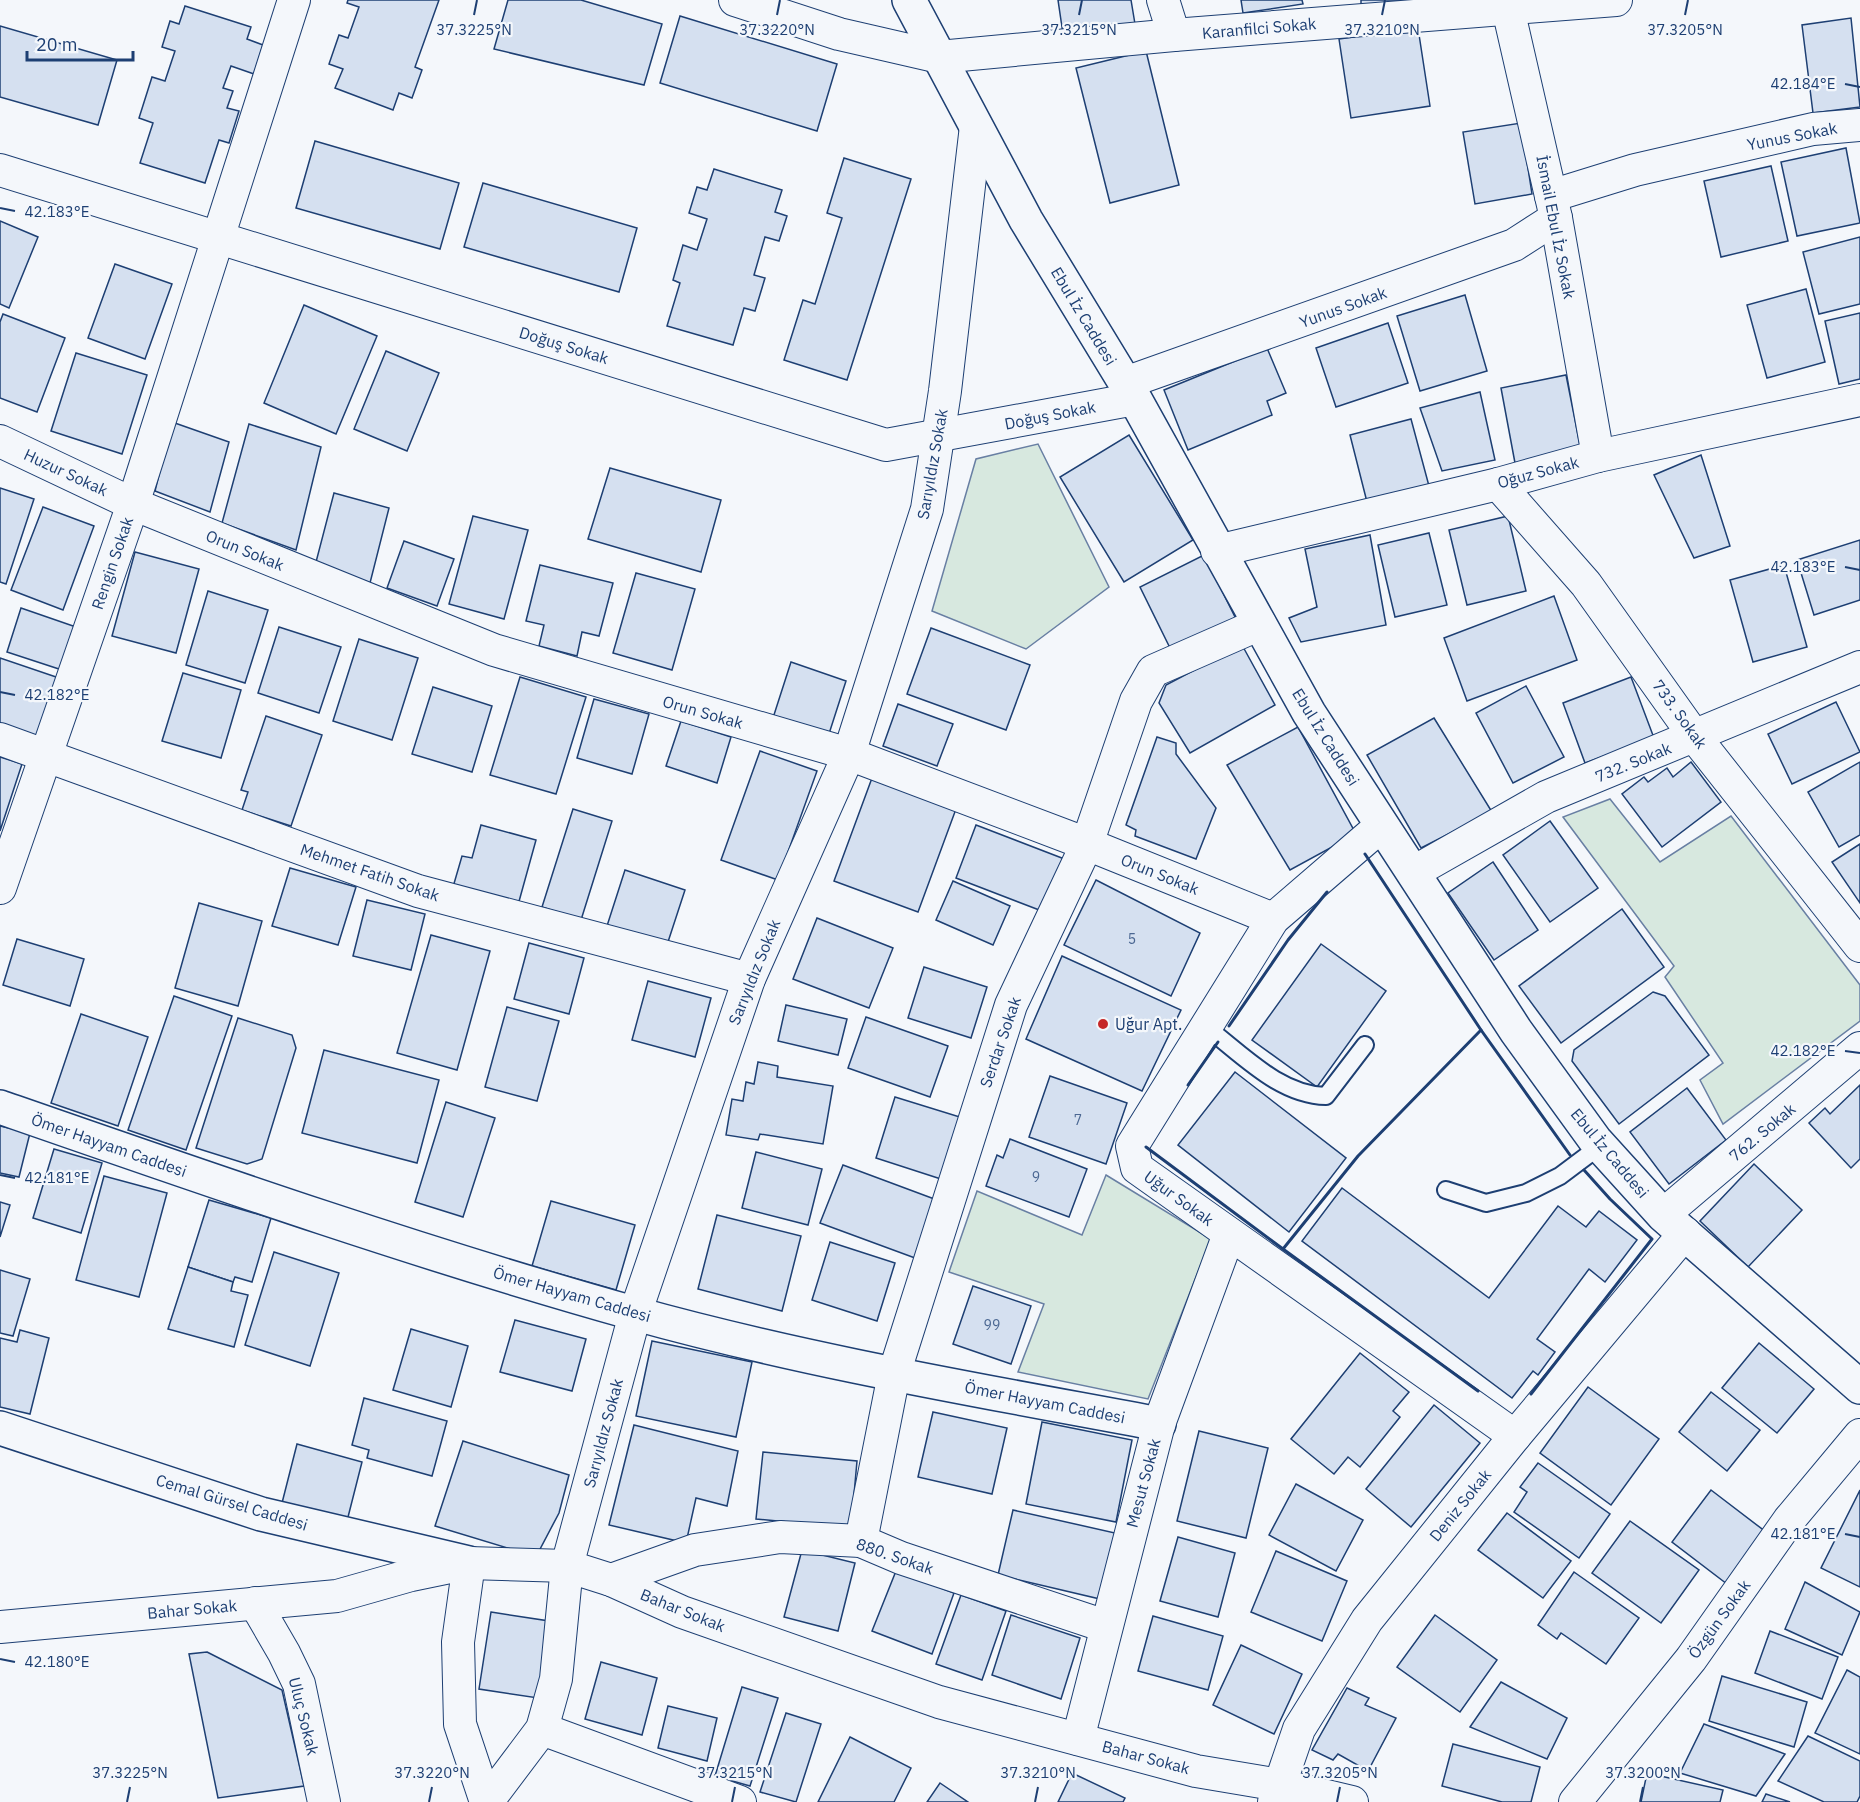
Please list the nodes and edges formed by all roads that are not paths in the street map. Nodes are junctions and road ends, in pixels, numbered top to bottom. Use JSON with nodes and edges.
{"nodes":[{"id":1,"x":294,"y":0,"type":"edge"},
{"id":2,"x":735,"y":0,"type":"edge"},
{"id":3,"x":909,"y":0,"type":"edge"},
{"id":4,"x":1163,"y":0,"type":"edge"},
{"id":5,"x":1616,"y":0,"type":"edge"},
{"id":6,"x":1507,"y":4,"type":"edge"},
{"id":7,"x":1174,"y":35,"type":"junction"},
{"id":8,"x":939,"y":57,"type":"junction"},
{"id":9,"x":1860,"y":124,"type":"edge"},
{"id":10,"x":976,"y":126,"type":"junction"},
{"id":11,"x":0,"y":170,"type":"edge"},
{"id":12,"x":1554,"y":207,"type":"junction"},
{"id":13,"x":218,"y":236,"type":"junction"},
{"id":14,"x":1130,"y":391,"type":"junction"},
{"id":15,"x":1860,"y":400,"type":"edge"},
{"id":16,"x":938,"y":437,"type":"junction"},
{"id":17,"x":0,"y":441,"type":"edge"},
{"id":18,"x":1598,"y":456,"type":"junction"},
{"id":19,"x":1498,"y":484,"type":"junction"},
{"id":20,"x":133,"y":504,"type":"junction"},
{"id":21,"x":1217,"y":551,"type":"junction"},
{"id":22,"x":1260,"y":624,"type":"junction"},
{"id":23,"x":1860,"y":667,"type":"edge"},
{"id":24,"x":1695,"y":736,"type":"junction"},
{"id":25,"x":0,"y":739,"type":"edge"},
{"id":26,"x":47,"y":754,"type":"junction"},
{"id":27,"x":849,"y":754,"type":"junction"},
{"id":28,"x":1381,"y":826,"type":"junction"},
{"id":29,"x":1087,"y":844,"type":"junction"},
{"id":30,"x":1414,"y":872,"type":"junction"},
{"id":31,"x":0,"y":888,"type":"edge"},
{"id":32,"x":1273,"y":920,"type":"junction"},
{"id":33,"x":1860,"y":946,"type":"edge"},
{"id":34,"x":749,"y":979,"type":"junction"},
{"id":35,"x":1206,"y":1027,"type":"junction"},
{"id":36,"x":1365,"y":1045,"type":"dead end"},
{"id":37,"x":1860,"y":1048,"type":"edge"},
{"id":38,"x":0,"y":1107,"type":"edge"},
{"id":39,"x":1600,"y":1146,"type":"junction"},
{"id":40,"x":1446,"y":1190,"type":"dead end"},
{"id":41,"x":1674,"y":1224,"type":"junction"},
{"id":42,"x":1229,"y":1234,"type":"junction"},
{"id":43,"x":634,"y":1314,"type":"junction"},
{"id":44,"x":894,"y":1374,"type":"junction"},
{"id":45,"x":1860,"y":1387,"type":"edge"},
{"id":46,"x":1159,"y":1424,"type":"junction"},
{"id":47,"x":0,"y":1428,"type":"edge"},
{"id":48,"x":1860,"y":1435,"type":"edge"},
{"id":49,"x":1515,"y":1436,"type":"junction"},
{"id":50,"x":861,"y":1541,"type":"junction"},
{"id":51,"x":469,"y":1563,"type":"junction"},
{"id":52,"x":567,"y":1566,"type":"junction"},
{"id":53,"x":610,"y":1580,"type":"junction"},
{"id":54,"x":255,"y":1603,"type":"junction"},
{"id":55,"x":1105,"y":1626,"type":"junction"},
{"id":56,"x":0,"y":1627,"type":"edge"},
{"id":57,"x":542,"y":1729,"type":"junction"},
{"id":58,"x":1078,"y":1739,"type":"junction"},
{"id":59,"x":1277,"y":1793,"type":"edge"},
{"id":60,"x":324,"y":1802,"type":"edge"},
{"id":61,"x":486,"y":1802,"type":"edge"},
{"id":62,"x":740,"y":1802,"type":"edge"},
{"id":63,"x":1352,"y":1802,"type":"edge"},
{"id":64,"x":1575,"y":1802,"type":"edge"}],
"edges":[{"from":1,"to":13,"type":"street","name":"Rengin Sokak"},
{"from":2,"to":8,"type":"street","name":"Karanfilci Sokak"},
{"from":3,"to":8,"type":"street","name":"Ebul İz Caddesi"},
{"from":4,"to":7,"type":"street"},
{"from":5,"to":6,"type":"street","name":"Karanfilci Sokak"},
{"from":6,"to":7,"type":"street","name":"Karanfilci Sokak"},
{"from":6,"to":12,"type":"street","name":"İsmail Ebul İz Sokak"},
{"from":7,"to":8,"type":"street","name":"Karanfilci Sokak"},
{"from":8,"to":10,"type":"street","name":"Ebul İz Caddesi"},
{"from":9,"to":12,"type":"street","name":"Yunus Sokak"},
{"from":10,"to":14,"type":"street","name":"Ebul İz Caddesi"},
{"from":10,"to":16,"type":"street","name":"Sarıyıldız Sokak"},
{"from":11,"to":13,"type":"street","name":"Doğuş Sokak"},
{"from":12,"to":14,"type":"street","name":"Yunus Sokak"},
{"from":12,"to":18,"type":"street","name":"İsmail Ebul İz Sokak"},
{"from":13,"to":16,"type":"street","name":"Doğuş Sokak"},
{"from":13,"to":20,"type":"street","name":"Rengin Sokak"},
{"from":14,"to":16,"type":"street","name":"Doğuş Sokak"},
{"from":14,"to":21,"type":"street","name":"Ebul İz Caddesi"},
{"from":15,"to":18,"type":"street","name":"Oğuz Sokak"},
{"from":16,"to":27,"type":"street","name":"Sarıyıldız Sokak"},
{"from":17,"to":20,"type":"street","name":"Huzur Sokak"},
{"from":18,"to":19,"type":"street","name":"Oğuz Sokak"},
{"from":19,"to":21,"type":"street","name":"Oğuz Sokak"},
{"from":19,"to":24,"type":"street","name":"733. Sokak"},
{"from":20,"to":26,"type":"street","name":"Rengin Sokak"},
{"from":20,"to":27,"type":"street","name":"Orun Sokak"},
{"from":21,"to":22,"type":"street","name":"Ebul İz Caddesi"},
{"from":22,"to":28,"type":"street","name":"Ebul İz Caddesi"},
{"from":22,"to":29,"type":"street","name":"Serdar Sokak"},
{"from":23,"to":24,"type":"street","name":"732. Sokak"},
{"from":24,"to":30,"type":"street","name":"732. Sokak"},
{"from":24,"to":33,"type":"street","name":"733. Sokak"},
{"from":25,"to":26,"type":"street","name":"Mehmet Fatih Sokak"},
{"from":26,"to":31,"type":"street","name":"Rengin Sokak"},
{"from":26,"to":34,"type":"street","name":"Mehmet Fatih Sokak"},
{"from":27,"to":29,"type":"street","name":"Orun Sokak"},
{"from":27,"to":34,"type":"street","name":"Sarıyıldız Sokak"},
{"from":28,"to":30,"type":"street","name":"Ebul İz Caddesi"},
{"from":28,"to":32,"type":"street","name":"Uğur Sokak"},
{"from":29,"to":32,"type":"street","name":"Orun Sokak"},
{"from":29,"to":44,"type":"street","name":"Serdar Sokak"},
{"from":30,"to":39,"type":"street","name":"Ebul İz Caddesi"},
{"from":32,"to":35,"type":"street","name":"Uğur Sokak"},
{"from":34,"to":43,"type":"street","name":"Sarıyıldız Sokak"},
{"from":35,"to":36,"type":"lane"},
{"from":35,"to":42,"type":"street","name":"Uğur Sokak"},
{"from":37,"to":41,"type":"street","name":"762. Sokak"},
{"from":38,"to":43,"type":"street","name":"Ömer Hayyam Caddesi"},
{"from":39,"to":40,"type":"lane"},
{"from":39,"to":41,"type":"street","name":"Ebul İz Caddesi"},
{"from":41,"to":45,"type":"street","name":"Ebul İz Caddesi"},
{"from":41,"to":49,"type":"street","name":"Deniz Sokak"},
{"from":42,"to":46,"type":"street","name":"Mesut Sokak"},
{"from":42,"to":49,"type":"street","name":"Uğur Sokak"},
{"from":43,"to":44,"type":"street","name":"Ömer Hayyam Caddesi"},
{"from":43,"to":52,"type":"street","name":"Sarıyıldız Sokak"},
{"from":44,"to":46,"type":"street","name":"Ömer Hayyam Caddesi"},
{"from":44,"to":50,"type":"street","name":"Serdar Sokak"},
{"from":46,"to":55,"type":"street","name":"Mesut Sokak"},
{"from":47,"to":51,"type":"street","name":"Cemal Gürsel Caddesi"},
{"from":48,"to":64,"type":"street","name":"Özgün Sokak"},
{"from":49,"to":59,"type":"street","name":"Deniz Sokak"},
{"from":50,"to":53,"type":"street","name":"880. Sokak"},
{"from":50,"to":55,"type":"street","name":"880. Sokak"},
{"from":51,"to":52,"type":"street","name":"Bahar Sokak"},
{"from":51,"to":54,"type":"street","name":"Bahar Sokak"},
{"from":51,"to":61,"type":"street"},
{"from":52,"to":53,"type":"street","name":"Bahar Sokak"},
{"from":52,"to":57,"type":"street","name":"Sarıyıldız Sokak"},
{"from":53,"to":58,"type":"street","name":"Bahar Sokak"},
{"from":54,"to":56,"type":"street","name":"Bahar Sokak"},
{"from":54,"to":60,"type":"street","name":"Uluç Sokak"},
{"from":55,"to":58,"type":"street","name":"Mesut Sokak"},
{"from":57,"to":61,"type":"street","name":"Sarıyıldız Sokak"},
{"from":57,"to":62,"type":"street"},
{"from":58,"to":59,"type":"street","name":"Bahar Sokak"},
{"from":59,"to":63,"type":"street","name":"Bahar Sokak"}]}
